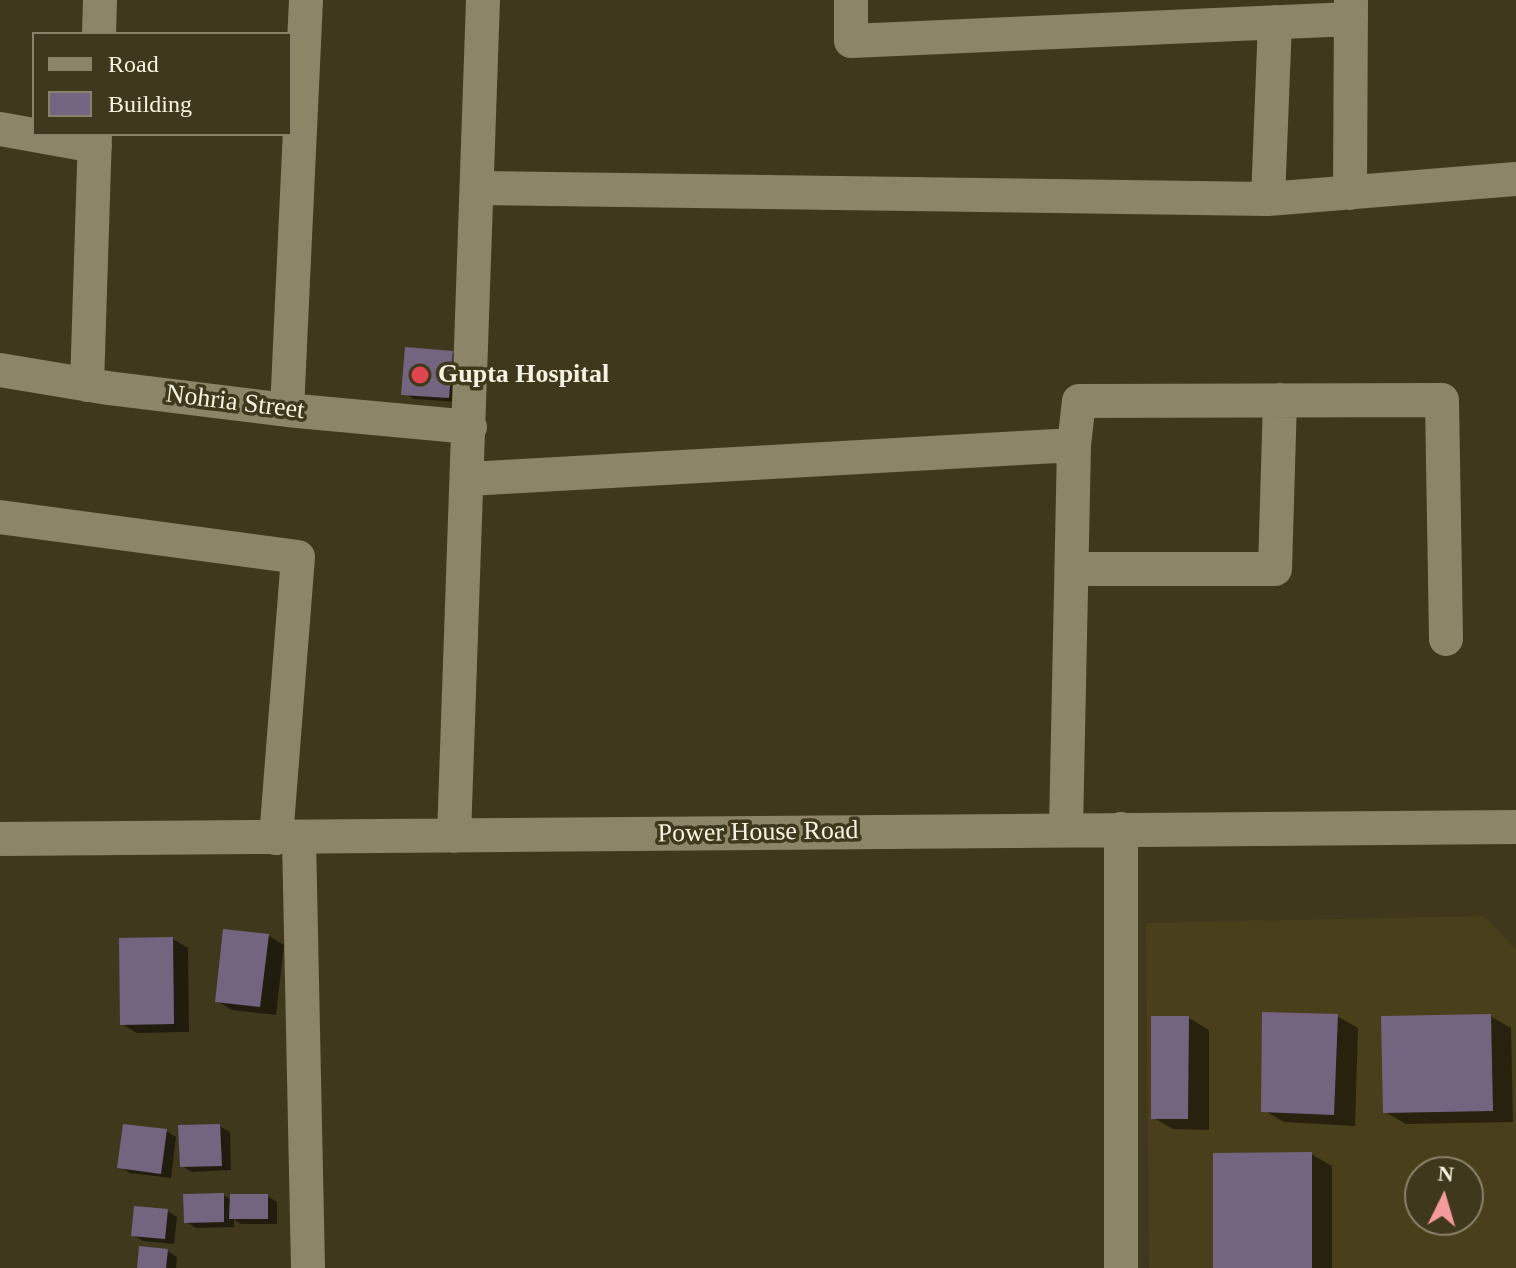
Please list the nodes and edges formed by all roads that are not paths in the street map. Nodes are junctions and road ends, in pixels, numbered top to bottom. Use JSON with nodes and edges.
{"nodes":[{"id":1,"x":100,"y":0,"type":"edge"},
{"id":2,"x":306,"y":0,"type":"edge"},
{"id":3,"x":483,"y":0,"type":"edge"},
{"id":4,"x":851,"y":0,"type":"edge"},
{"id":5,"x":1351,"y":10,"type":"edge"},
{"id":6,"x":1275,"y":22,"type":"junction"},
{"id":7,"x":99,"y":32,"type":"edge"},
{"id":8,"x":0,"y":129,"type":"edge"},
{"id":9,"x":32,"y":133,"type":"edge"},
{"id":10,"x":60,"y":136,"type":"edge"},
{"id":11,"x":95,"y":140,"type":"edge"},
{"id":12,"x":1516,"y":179,"type":"edge"},
{"id":13,"x":480,"y":188,"type":"junction"},
{"id":14,"x":1350,"y":193,"type":"junction"},
{"id":15,"x":1268,"y":199,"type":"junction"},
{"id":16,"x":0,"y":370,"type":"edge"},
{"id":17,"x":87,"y":385,"type":"junction"},
{"id":18,"x":1280,"y":400,"type":"junction"},
{"id":19,"x":287,"y":410,"type":"junction"},
{"id":20,"x":470,"y":427,"type":"junction"},
{"id":21,"x":1074,"y":445,"type":"junction"},
{"id":22,"x":468,"y":479,"type":"junction"},
{"id":23,"x":0,"y":517,"type":"edge"},
{"id":24,"x":1072,"y":569,"type":"junction"},
{"id":25,"x":1446,"y":639,"type":"dead end"},
{"id":26,"x":1516,"y":827,"type":"edge"},
{"id":27,"x":1066,"y":829,"type":"junction"},
{"id":28,"x":1121,"y":829,"type":"junction"},
{"id":29,"x":454,"y":836,"type":"junction"},
{"id":30,"x":287,"y":838,"type":"junction"},
{"id":31,"x":0,"y":839,"type":"edge"},
{"id":32,"x":308,"y":1268,"type":"edge"},
{"id":33,"x":1121,"y":1268,"type":"edge"}],
"edges":[{"from":1,"to":7,"type":"street"},
{"from":2,"to":19,"type":"street"},
{"from":3,"to":13,"type":"street"},
{"from":4,"to":6,"type":"street"},
{"from":5,"to":6,"type":"street"},
{"from":5,"to":14,"type":"street"},
{"from":6,"to":15,"type":"street"},
{"from":8,"to":9,"type":"street"},
{"from":10,"to":11,"type":"street"},
{"from":11,"to":17,"type":"street"},
{"from":12,"to":14,"type":"street"},
{"from":13,"to":15,"type":"street"},
{"from":13,"to":20,"type":"street"},
{"from":14,"to":15,"type":"street"},
{"from":16,"to":17,"type":"street","name":"Nohria Street"},
{"from":17,"to":19,"type":"street","name":"Nohria Street"},
{"from":18,"to":21,"type":"street"},
{"from":18,"to":24,"type":"street"},
{"from":18,"to":25,"type":"street"},
{"from":19,"to":20,"type":"street","name":"Nohria Street"},
{"from":20,"to":22,"type":"street"},
{"from":21,"to":22,"type":"street"},
{"from":21,"to":24,"type":"street"},
{"from":22,"to":29,"type":"street"},
{"from":23,"to":30,"type":"street"},
{"from":24,"to":27,"type":"street"},
{"from":26,"to":28,"type":"street","name":"Power House Road"},
{"from":27,"to":28,"type":"street","name":"Power House Road"},
{"from":27,"to":29,"type":"street","name":"Power House Road"},
{"from":28,"to":33,"type":"street"},
{"from":29,"to":30,"type":"street","name":"Power House Road"},
{"from":30,"to":31,"type":"street","name":"Power House Road"},
{"from":30,"to":32,"type":"street"}]}
